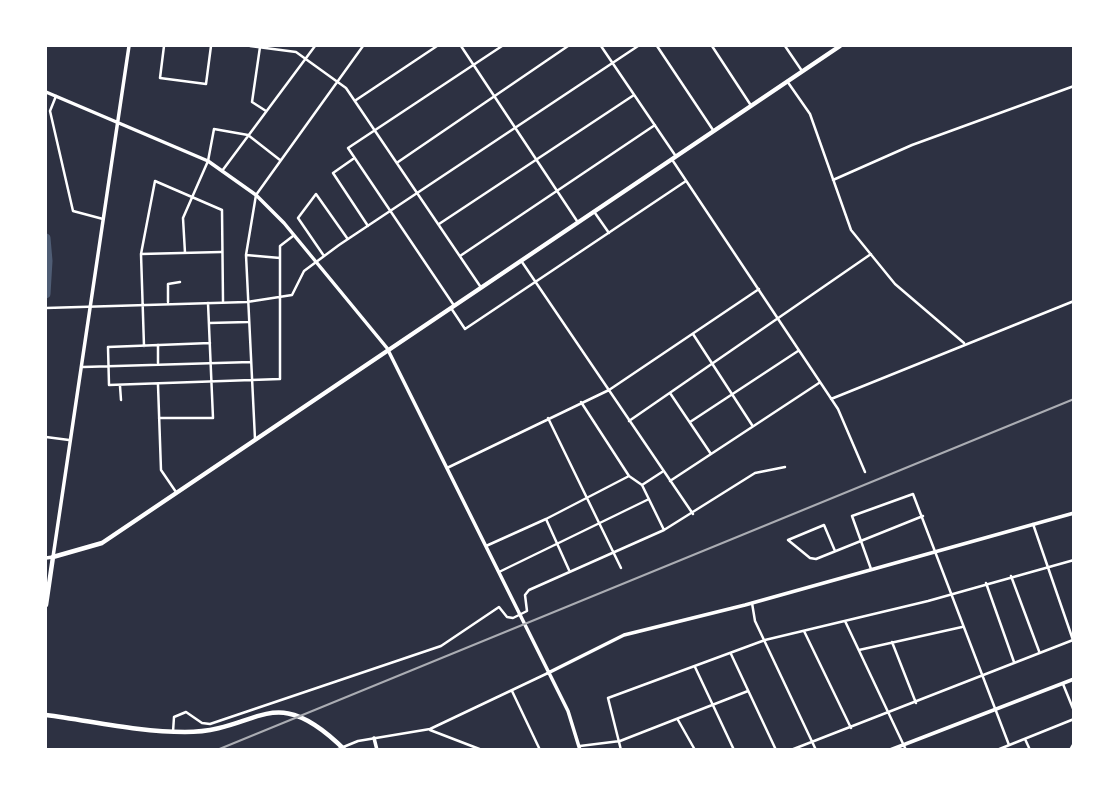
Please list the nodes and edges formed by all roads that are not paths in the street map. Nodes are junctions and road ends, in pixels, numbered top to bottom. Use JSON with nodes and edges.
{"nodes":[{"id":1,"x":129,"y":46,"type":"edge"},
{"id":2,"x":164,"y":46,"type":"edge"},
{"id":3,"x":211,"y":46,"type":"edge"},
{"id":4,"x":250,"y":46,"type":"edge"},
{"id":5,"x":316,"y":46,"type":"edge"},
{"id":6,"x":363,"y":46,"type":"edge"},
{"id":7,"x":437,"y":46,"type":"edge"},
{"id":8,"x":461,"y":46,"type":"edge"},
{"id":9,"x":502,"y":46,"type":"edge"},
{"id":10,"x":568,"y":46,"type":"edge"},
{"id":11,"x":601,"y":46,"type":"edge"},
{"id":12,"x":638,"y":46,"type":"edge"},
{"id":13,"x":657,"y":46,"type":"edge"},
{"id":14,"x":712,"y":46,"type":"edge"},
{"id":15,"x":785,"y":46,"type":"edge"},
{"id":16,"x":839,"y":46,"type":"edge"},
{"id":17,"x":260,"y":47,"type":"edge"},
{"id":18,"x":304,"y":59,"type":"junction"},
{"id":19,"x":613,"y":62,"type":"junction"},
{"id":20,"x":473,"y":65,"type":"junction"},
{"id":21,"x":802,"y":71,"type":"junction"},
{"id":22,"x":338,"y":80,"type":"junction"},
{"id":23,"x":787,"y":81,"type":"junction"},
{"id":24,"x":1073,"y":86,"type":"edge"},
{"id":25,"x":46,"y":92,"type":"edge"},
{"id":26,"x":634,"y":94,"type":"junction"},
{"id":27,"x":56,"y":96,"type":"junction"},
{"id":28,"x":494,"y":97,"type":"junction"},
{"id":29,"x":356,"y":100,"type":"junction"},
{"id":30,"x":750,"y":105,"type":"junction"},
{"id":31,"x":266,"y":111,"type":"junction"},
{"id":32,"x":118,"y":123,"type":"junction"},
{"id":33,"x":655,"y":125,"type":"junction"},
{"id":34,"x":514,"y":128,"type":"junction"},
{"id":35,"x":376,"y":130,"type":"junction"},
{"id":36,"x":713,"y":130,"type":"junction"},
{"id":37,"x":248,"y":135,"type":"junction"},
{"id":38,"x":673,"y":157,"type":"junction"},
{"id":39,"x":355,"y":158,"type":"junction"},
{"id":40,"x":280,"y":160,"type":"junction"},
{"id":41,"x":536,"y":160,"type":"junction"},
{"id":42,"x":208,"y":161,"type":"junction"},
{"id":43,"x":398,"y":162,"type":"junction"},
{"id":44,"x":222,"y":171,"type":"junction"},
{"id":45,"x":832,"y":180,"type":"junction"},
{"id":46,"x":686,"y":181,"type":"junction"},
{"id":47,"x":557,"y":190,"type":"junction"},
{"id":48,"x":418,"y":192,"type":"junction"},
{"id":49,"x":256,"y":195,"type":"junction"},
{"id":50,"x":191,"y":197,"type":"junction"},
{"id":51,"x":593,"y":210,"type":"junction"},
{"id":52,"x":390,"y":211,"type":"junction"},
{"id":53,"x":103,"y":219,"type":"junction"},
{"id":54,"x":577,"y":221,"type":"junction"},
{"id":55,"x":439,"y":224,"type":"junction"},
{"id":56,"x":368,"y":226,"type":"junction"},
{"id":57,"x":608,"y":233,"type":"junction"},
{"id":58,"x":294,"y":236,"type":"junction"},
{"id":59,"x":348,"y":239,"type":"junction"},
{"id":60,"x":223,"y":252,"type":"junction"},
{"id":61,"x":185,"y":253,"type":"junction"},
{"id":62,"x":872,"y":253,"type":"junction"},
{"id":63,"x":141,"y":254,"type":"junction"},
{"id":64,"x":246,"y":256,"type":"junction"},
{"id":65,"x":324,"y":256,"type":"junction"},
{"id":66,"x":460,"y":256,"type":"junction"},
{"id":67,"x":280,"y":258,"type":"junction"},
{"id":68,"x":521,"y":259,"type":"junction"},
{"id":69,"x":180,"y":282,"type":"dead end"},
{"id":70,"x":536,"y":282,"type":"junction"},
{"id":71,"x":167,"y":284,"type":"junction"},
{"id":72,"x":159,"y":285,"type":"dead end"},
{"id":73,"x":480,"y":286,"type":"junction"},
{"id":74,"x":760,"y":289,"type":"junction"},
{"id":75,"x":280,"y":296,"type":"junction"},
{"id":76,"x":1073,"y":301,"type":"edge"},
{"id":77,"x":247,"y":302,"type":"junction"},
{"id":78,"x":208,"y":303,"type":"junction"},
{"id":79,"x":223,"y":303,"type":"junction"},
{"id":80,"x":142,"y":304,"type":"junction"},
{"id":81,"x":168,"y":304,"type":"junction"},
{"id":82,"x":452,"y":305,"type":"junction"},
{"id":83,"x":90,"y":307,"type":"junction"},
{"id":84,"x":47,"y":308,"type":"edge"},
{"id":85,"x":778,"y":320,"type":"junction"},
{"id":86,"x":248,"y":322,"type":"junction"},
{"id":87,"x":209,"y":323,"type":"junction"},
{"id":88,"x":693,"y":334,"type":"junction"},
{"id":89,"x":210,"y":343,"type":"junction"},
{"id":90,"x":964,"y":343,"type":"junction"},
{"id":91,"x":158,"y":345,"type":"junction"},
{"id":92,"x":144,"y":346,"type":"junction"},
{"id":93,"x":387,"y":348,"type":"junction"},
{"id":94,"x":798,"y":350,"type":"junction"},
{"id":95,"x":251,"y":362,"type":"junction"},
{"id":96,"x":211,"y":363,"type":"junction"},
{"id":97,"x":158,"y":364,"type":"junction"},
{"id":98,"x":711,"y":364,"type":"junction"},
{"id":99,"x":108,"y":366,"type":"junction"},
{"id":100,"x":79,"y":367,"type":"junction"},
{"id":101,"x":251,"y":382,"type":"junction"},
{"id":102,"x":820,"y":382,"type":"junction"},
{"id":103,"x":212,"y":383,"type":"junction"},
{"id":104,"x":120,"y":385,"type":"junction"},
{"id":105,"x":158,"y":385,"type":"junction"},
{"id":106,"x":609,"y":390,"type":"junction"},
{"id":107,"x":670,"y":393,"type":"junction"},
{"id":108,"x":732,"y":395,"type":"junction"},
{"id":109,"x":831,"y":399,"type":"junction"},
{"id":110,"x":121,"y":400,"type":"dead end"},
{"id":111,"x":581,"y":402,"type":"junction"},
{"id":112,"x":159,"y":418,"type":"junction"},
{"id":113,"x":548,"y":418,"type":"junction"},
{"id":114,"x":629,"y":421,"type":"junction"},
{"id":115,"x":690,"y":422,"type":"junction"},
{"id":116,"x":752,"y":426,"type":"junction"},
{"id":117,"x":46,"y":437,"type":"edge"},
{"id":118,"x":254,"y":439,"type":"junction"},
{"id":119,"x":69,"y":440,"type":"junction"},
{"id":120,"x":711,"y":454,"type":"junction"},
{"id":121,"x":785,"y":467,"type":"dead end"},
{"id":122,"x":447,"y":469,"type":"junction"},
{"id":123,"x":663,"y":472,"type":"junction"},
{"id":124,"x":865,"y":472,"type":"dead end"},
{"id":125,"x":629,"y":476,"type":"junction"},
{"id":126,"x":670,"y":481,"type":"junction"},
{"id":127,"x":642,"y":485,"type":"junction"},
{"id":128,"x":177,"y":493,"type":"junction"},
{"id":129,"x":589,"y":498,"type":"junction"},
{"id":130,"x":649,"y":499,"type":"junction"},
{"id":131,"x":1073,"y":513,"type":"edge"},
{"id":132,"x":693,"y":514,"type":"junction"},
{"id":133,"x":923,"y":516,"type":"junction"},
{"id":134,"x":546,"y":519,"type":"junction"},
{"id":135,"x":600,"y":523,"type":"junction"},
{"id":136,"x":1033,"y":524,"type":"junction"},
{"id":137,"x":664,"y":530,"type":"junction"},
{"id":138,"x":860,"y":541,"type":"junction"},
{"id":139,"x":556,"y":544,"type":"junction"},
{"id":140,"x":486,"y":546,"type":"junction"},
{"id":141,"x":835,"y":551,"type":"junction"},
{"id":142,"x":936,"y":551,"type":"junction"},
{"id":143,"x":614,"y":553,"type":"junction"},
{"id":144,"x":53,"y":557,"type":"junction"},
{"id":145,"x":46,"y":558,"type":"edge"},
{"id":146,"x":1073,"y":560,"type":"edge"},
{"id":147,"x":1046,"y":566,"type":"junction"},
{"id":148,"x":621,"y":568,"type":"dead end"},
{"id":149,"x":871,"y":569,"type":"junction"},
{"id":150,"x":569,"y":570,"type":"junction"},
{"id":151,"x":499,"y":572,"type":"junction"},
{"id":152,"x":1011,"y":576,"type":"junction"},
{"id":153,"x":986,"y":583,"type":"junction"},
{"id":154,"x":950,"y":595,"type":"junction"},
{"id":155,"x":752,"y":603,"type":"junction"},
{"id":156,"x":46,"y":605,"type":"edge"},
{"id":157,"x":845,"y":621,"type":"junction"},
{"id":158,"x":961,"y":627,"type":"junction"},
{"id":159,"x":804,"y":631,"type":"junction"},
{"id":160,"x":765,"y":640,"type":"junction"},
{"id":161,"x":891,"y":642,"type":"junction"},
{"id":162,"x":859,"y":650,"type":"junction"},
{"id":163,"x":1040,"y":652,"type":"junction"},
{"id":164,"x":732,"y":654,"type":"junction"},
{"id":165,"x":1014,"y":663,"type":"junction"},
{"id":166,"x":695,"y":667,"type":"junction"},
{"id":167,"x":548,"y":673,"type":"junction"},
{"id":168,"x":981,"y":677,"type":"junction"},
{"id":169,"x":1073,"y":679,"type":"edge"},
{"id":170,"x":1063,"y":683,"type":"junction"},
{"id":171,"x":512,"y":691,"type":"junction"},
{"id":172,"x":748,"y":691,"type":"junction"},
{"id":173,"x":916,"y":703,"type":"junction"},
{"id":174,"x":713,"y":705,"type":"junction"},
{"id":175,"x":995,"y":709,"type":"junction"},
{"id":176,"x":1073,"y":711,"type":"edge"},
{"id":177,"x":891,"y":713,"type":"junction"},
{"id":178,"x":46,"y":715,"type":"edge"},
{"id":179,"x":1073,"y":719,"type":"edge"},
{"id":180,"x":678,"y":720,"type":"junction"},
{"id":181,"x":851,"y":728,"type":"junction"},
{"id":182,"x":430,"y":729,"type":"junction"},
{"id":183,"x":173,"y":732,"type":"junction"},
{"id":184,"x":374,"y":738,"type":"junction"},
{"id":185,"x":1025,"y":738,"type":"junction"},
{"id":186,"x":620,"y":741,"type":"junction"},
{"id":187,"x":813,"y":742,"type":"junction"},
{"id":188,"x":1073,"y":743,"type":"edge"},
{"id":189,"x":904,"y":744,"type":"junction"},
{"id":190,"x":1009,"y":745,"type":"junction"},
{"id":191,"x":337,"y":747,"type":"edge"},
{"id":192,"x":580,"y":748,"type":"edge"},
{"id":193,"x":345,"y":750,"type":"edge"},
{"id":194,"x":377,"y":750,"type":"edge"},
{"id":195,"x":482,"y":750,"type":"edge"},
{"id":196,"x":540,"y":750,"type":"edge"},
{"id":197,"x":621,"y":750,"type":"edge"},
{"id":198,"x":695,"y":750,"type":"edge"},
{"id":199,"x":734,"y":750,"type":"edge"},
{"id":200,"x":776,"y":750,"type":"edge"},
{"id":201,"x":790,"y":750,"type":"edge"},
{"id":202,"x":816,"y":750,"type":"edge"},
{"id":203,"x":890,"y":750,"type":"edge"},
{"id":204,"x":906,"y":750,"type":"edge"},
{"id":205,"x":998,"y":750,"type":"edge"},
{"id":206,"x":1030,"y":750,"type":"edge"},
{"id":207,"x":1070,"y":750,"type":"edge"}],
"edges":[{"from":1,"to":32,"type":"street"},
{"from":2,"to":3,"type":"street"},
{"from":4,"to":17,"type":"street"},
{"from":5,"to":18,"type":"street"},
{"from":6,"to":22,"type":"street"},
{"from":7,"to":29,"type":"street"},
{"from":8,"to":20,"type":"street"},
{"from":9,"to":20,"type":"street"},
{"from":10,"to":28,"type":"street"},
{"from":11,"to":19,"type":"street"},
{"from":12,"to":19,"type":"street"},
{"from":13,"to":36,"type":"street"},
{"from":14,"to":30,"type":"street"},
{"from":15,"to":21,"type":"street"},
{"from":16,"to":21,"type":"main road"},
{"from":17,"to":18,"type":"street"},
{"from":17,"to":31,"type":"street"},
{"from":18,"to":22,"type":"street"},
{"from":18,"to":31,"type":"street"},
{"from":19,"to":26,"type":"street"},
{"from":19,"to":34,"type":"street"},
{"from":20,"to":28,"type":"street"},
{"from":20,"to":35,"type":"street"},
{"from":21,"to":23,"type":"main road"},
{"from":22,"to":29,"type":"street"},
{"from":22,"to":40,"type":"street"},
{"from":23,"to":30,"type":"main road"},
{"from":23,"to":45,"type":"street"},
{"from":24,"to":45,"type":"street"},
{"from":25,"to":27,"type":"street"},
{"from":26,"to":33,"type":"street"},
{"from":26,"to":41,"type":"street"},
{"from":27,"to":32,"type":"street"},
{"from":27,"to":53,"type":"street"},
{"from":28,"to":34,"type":"street"},
{"from":28,"to":43,"type":"street"},
{"from":29,"to":35,"type":"street"},
{"from":30,"to":36,"type":"main road"},
{"from":31,"to":37,"type":"street"},
{"from":32,"to":42,"type":"street"},
{"from":32,"to":53,"type":"street"},
{"from":33,"to":38,"type":"street"},
{"from":33,"to":47,"type":"street"},
{"from":34,"to":41,"type":"street"},
{"from":34,"to":48,"type":"street"},
{"from":35,"to":39,"type":"street"},
{"from":35,"to":43,"type":"street"},
{"from":36,"to":38,"type":"main road"},
{"from":37,"to":40,"type":"street"},
{"from":37,"to":42,"type":"street"},
{"from":37,"to":44,"type":"street"},
{"from":38,"to":46,"type":"street"},
{"from":38,"to":51,"type":"main road"},
{"from":39,"to":52,"type":"street"},
{"from":39,"to":56,"type":"street"},
{"from":40,"to":49,"type":"street"},
{"from":41,"to":47,"type":"street"},
{"from":41,"to":55,"type":"street"},
{"from":42,"to":44,"type":"street"},
{"from":42,"to":50,"type":"street"},
{"from":43,"to":48,"type":"street"},
{"from":44,"to":49,"type":"street"},
{"from":45,"to":62,"type":"street"},
{"from":46,"to":57,"type":"street"},
{"from":46,"to":74,"type":"street"},
{"from":47,"to":54,"type":"street"},
{"from":47,"to":66,"type":"street"},
{"from":48,"to":52,"type":"street"},
{"from":48,"to":55,"type":"street"},
{"from":49,"to":58,"type":"street"},
{"from":49,"to":64,"type":"street"},
{"from":50,"to":60,"type":"street"},
{"from":50,"to":61,"type":"street"},
{"from":50,"to":63,"type":"street"},
{"from":51,"to":54,"type":"main road"},
{"from":51,"to":57,"type":"street"},
{"from":52,"to":56,"type":"street"},
{"from":52,"to":82,"type":"street"},
{"from":53,"to":83,"type":"street"},
{"from":54,"to":68,"type":"main road"},
{"from":55,"to":66,"type":"street"},
{"from":56,"to":59,"type":"street"},
{"from":57,"to":70,"type":"street"},
{"from":58,"to":67,"type":"street"},
{"from":58,"to":93,"type":"street"},
{"from":59,"to":65,"type":"street"},
{"from":59,"to":65,"type":"street"},
{"from":60,"to":61,"type":"street"},
{"from":60,"to":79,"type":"street"},
{"from":61,"to":63,"type":"street"},
{"from":62,"to":85,"type":"street"},
{"from":62,"to":90,"type":"street"},
{"from":63,"to":80,"type":"street"},
{"from":64,"to":67,"type":"street"},
{"from":64,"to":77,"type":"street"},
{"from":65,"to":75,"type":"street"},
{"from":66,"to":73,"type":"street"},
{"from":67,"to":75,"type":"street"},
{"from":68,"to":70,"type":"street"},
{"from":68,"to":73,"type":"main road"},
{"from":69,"to":71,"type":"street"},
{"from":70,"to":82,"type":"street"},
{"from":70,"to":106,"type":"street"},
{"from":71,"to":72,"type":"street"},
{"from":71,"to":81,"type":"street"},
{"from":73,"to":82,"type":"main road"},
{"from":74,"to":85,"type":"street"},
{"from":74,"to":88,"type":"street"},
{"from":75,"to":77,"type":"street"},
{"from":75,"to":101,"type":"street"},
{"from":76,"to":90,"type":"street"},
{"from":77,"to":79,"type":"street"},
{"from":77,"to":86,"type":"street"},
{"from":78,"to":79,"type":"street"},
{"from":78,"to":81,"type":"street"},
{"from":78,"to":87,"type":"street"},
{"from":80,"to":81,"type":"street"},
{"from":80,"to":83,"type":"street"},
{"from":80,"to":92,"type":"street"},
{"from":82,"to":93,"type":"main road"},
{"from":83,"to":84,"type":"street"},
{"from":83,"to":100,"type":"street"},
{"from":85,"to":94,"type":"street"},
{"from":85,"to":98,"type":"street"},
{"from":86,"to":87,"type":"street"},
{"from":86,"to":95,"type":"street"},
{"from":87,"to":89,"type":"street"},
{"from":88,"to":98,"type":"street"},
{"from":88,"to":106,"type":"street"},
{"from":89,"to":91,"type":"street"},
{"from":89,"to":96,"type":"street"},
{"from":90,"to":109,"type":"street"},
{"from":91,"to":92,"type":"street"},
{"from":91,"to":97,"type":"street"},
{"from":92,"to":99,"type":"street"},
{"from":93,"to":118,"type":"main road"},
{"from":93,"to":122,"type":"street"},
{"from":94,"to":102,"type":"street"},
{"from":94,"to":108,"type":"street"},
{"from":95,"to":96,"type":"street"},
{"from":95,"to":101,"type":"street"},
{"from":96,"to":97,"type":"street"},
{"from":96,"to":103,"type":"street"},
{"from":97,"to":99,"type":"street"},
{"from":98,"to":107,"type":"street"},
{"from":98,"to":108,"type":"street"},
{"from":99,"to":100,"type":"street"},
{"from":99,"to":104,"type":"street"},
{"from":100,"to":119,"type":"street"},
{"from":101,"to":103,"type":"street"},
{"from":101,"to":118,"type":"street"},
{"from":102,"to":109,"type":"street"},
{"from":102,"to":116,"type":"street"},
{"from":103,"to":105,"type":"street"},
{"from":103,"to":112,"type":"street"},
{"from":104,"to":105,"type":"street"},
{"from":104,"to":110,"type":"street"},
{"from":105,"to":112,"type":"street"},
{"from":106,"to":111,"type":"street"},
{"from":106,"to":114,"type":"street"},
{"from":107,"to":114,"type":"street"},
{"from":107,"to":115,"type":"street"},
{"from":108,"to":115,"type":"street"},
{"from":108,"to":116,"type":"street"},
{"from":109,"to":124,"type":"street"},
{"from":111,"to":113,"type":"street"},
{"from":111,"to":125,"type":"street"},
{"from":112,"to":128,"type":"street"},
{"from":113,"to":122,"type":"street"},
{"from":113,"to":129,"type":"street"},
{"from":114,"to":123,"type":"street"},
{"from":115,"to":120,"type":"street"},
{"from":116,"to":120,"type":"street"},
{"from":117,"to":119,"type":"street"},
{"from":118,"to":128,"type":"main road"},
{"from":119,"to":144,"type":"street"},
{"from":120,"to":126,"type":"street"},
{"from":121,"to":132,"type":"street"},
{"from":122,"to":140,"type":"street"},
{"from":123,"to":126,"type":"street"},
{"from":123,"to":127,"type":"street"},
{"from":125,"to":127,"type":"street"},
{"from":125,"to":129,"type":"street"},
{"from":126,"to":132,"type":"street"},
{"from":127,"to":130,"type":"street"},
{"from":128,"to":144,"type":"main road"},
{"from":129,"to":134,"type":"street"},
{"from":129,"to":135,"type":"street"},
{"from":130,"to":135,"type":"street"},
{"from":130,"to":137,"type":"street"},
{"from":131,"to":136,"type":"street"},
{"from":132,"to":137,"type":"street"},
{"from":133,"to":138,"type":"street"},
{"from":133,"to":138,"type":"street"},
{"from":133,"to":142,"type":"street"},
{"from":134,"to":139,"type":"street"},
{"from":134,"to":140,"type":"street"},
{"from":135,"to":139,"type":"street"},
{"from":135,"to":143,"type":"street"},
{"from":136,"to":142,"type":"street"},
{"from":136,"to":147,"type":"street"},
{"from":137,"to":143,"type":"street"},
{"from":138,"to":141,"type":"street"},
{"from":138,"to":149,"type":"street"},
{"from":139,"to":150,"type":"street"},
{"from":139,"to":151,"type":"street"},
{"from":140,"to":151,"type":"street"},
{"from":141,"to":141,"type":"street"},
{"from":142,"to":149,"type":"street"},
{"from":142,"to":154,"type":"street"},
{"from":143,"to":148,"type":"street"},
{"from":143,"to":150,"type":"street"},
{"from":144,"to":145,"type":"street"},
{"from":144,"to":156,"type":"main road"},
{"from":146,"to":147,"type":"street"},
{"from":147,"to":152,"type":"street"},
{"from":147,"to":163,"type":"street"},
{"from":149,"to":155,"type":"street"},
{"from":150,"to":183,"type":"street"},
{"from":151,"to":167,"type":"street"},
{"from":152,"to":153,"type":"street"},
{"from":152,"to":163,"type":"street"},
{"from":153,"to":154,"type":"street"},
{"from":153,"to":165,"type":"street"},
{"from":154,"to":157,"type":"street"},
{"from":154,"to":158,"type":"street"},
{"from":155,"to":160,"type":"street"},
{"from":155,"to":167,"type":"street"},
{"from":157,"to":159,"type":"street"},
{"from":157,"to":162,"type":"street"},
{"from":158,"to":161,"type":"street"},
{"from":158,"to":168,"type":"street"},
{"from":159,"to":160,"type":"street"},
{"from":159,"to":181,"type":"street"},
{"from":160,"to":164,"type":"street"},
{"from":160,"to":187,"type":"street"},
{"from":161,"to":162,"type":"street"},
{"from":161,"to":173,"type":"street"},
{"from":162,"to":177,"type":"street"},
{"from":163,"to":165,"type":"street"},
{"from":164,"to":166,"type":"street"},
{"from":164,"to":172,"type":"street"},
{"from":165,"to":168,"type":"street"},
{"from":166,"to":174,"type":"street"},
{"from":166,"to":186,"type":"street"},
{"from":167,"to":171,"type":"street"},
{"from":167,"to":192,"type":"street"},
{"from":168,"to":173,"type":"street"},
{"from":168,"to":175,"type":"street"},
{"from":169,"to":170,"type":"street"},
{"from":170,"to":175,"type":"street"},
{"from":170,"to":176,"type":"street"},
{"from":171,"to":182,"type":"street"},
{"from":171,"to":196,"type":"street"},
{"from":172,"to":174,"type":"street"},
{"from":172,"to":200,"type":"street"},
{"from":173,"to":177,"type":"street"},
{"from":174,"to":180,"type":"street"},
{"from":174,"to":199,"type":"street"},
{"from":175,"to":189,"type":"street"},
{"from":175,"to":190,"type":"street"},
{"from":177,"to":181,"type":"street"},
{"from":177,"to":189,"type":"street"},
{"from":178,"to":183,"type":"main road"},
{"from":179,"to":185,"type":"street"},
{"from":180,"to":186,"type":"street"},
{"from":180,"to":198,"type":"street"},
{"from":181,"to":187,"type":"street"},
{"from":182,"to":184,"type":"street"},
{"from":182,"to":195,"type":"street"},
{"from":183,"to":191,"type":"main road"},
{"from":184,"to":191,"type":"street"},
{"from":184,"to":194,"type":"street"},
{"from":185,"to":190,"type":"street"},
{"from":185,"to":206,"type":"street"},
{"from":186,"to":192,"type":"street"},
{"from":186,"to":197,"type":"street"},
{"from":187,"to":201,"type":"street"},
{"from":187,"to":202,"type":"street"},
{"from":188,"to":207,"type":"street"},
{"from":189,"to":203,"type":"street"},
{"from":189,"to":204,"type":"street"},
{"from":190,"to":205,"type":"street"},
{"from":191,"to":193,"type":"main road"}]}
